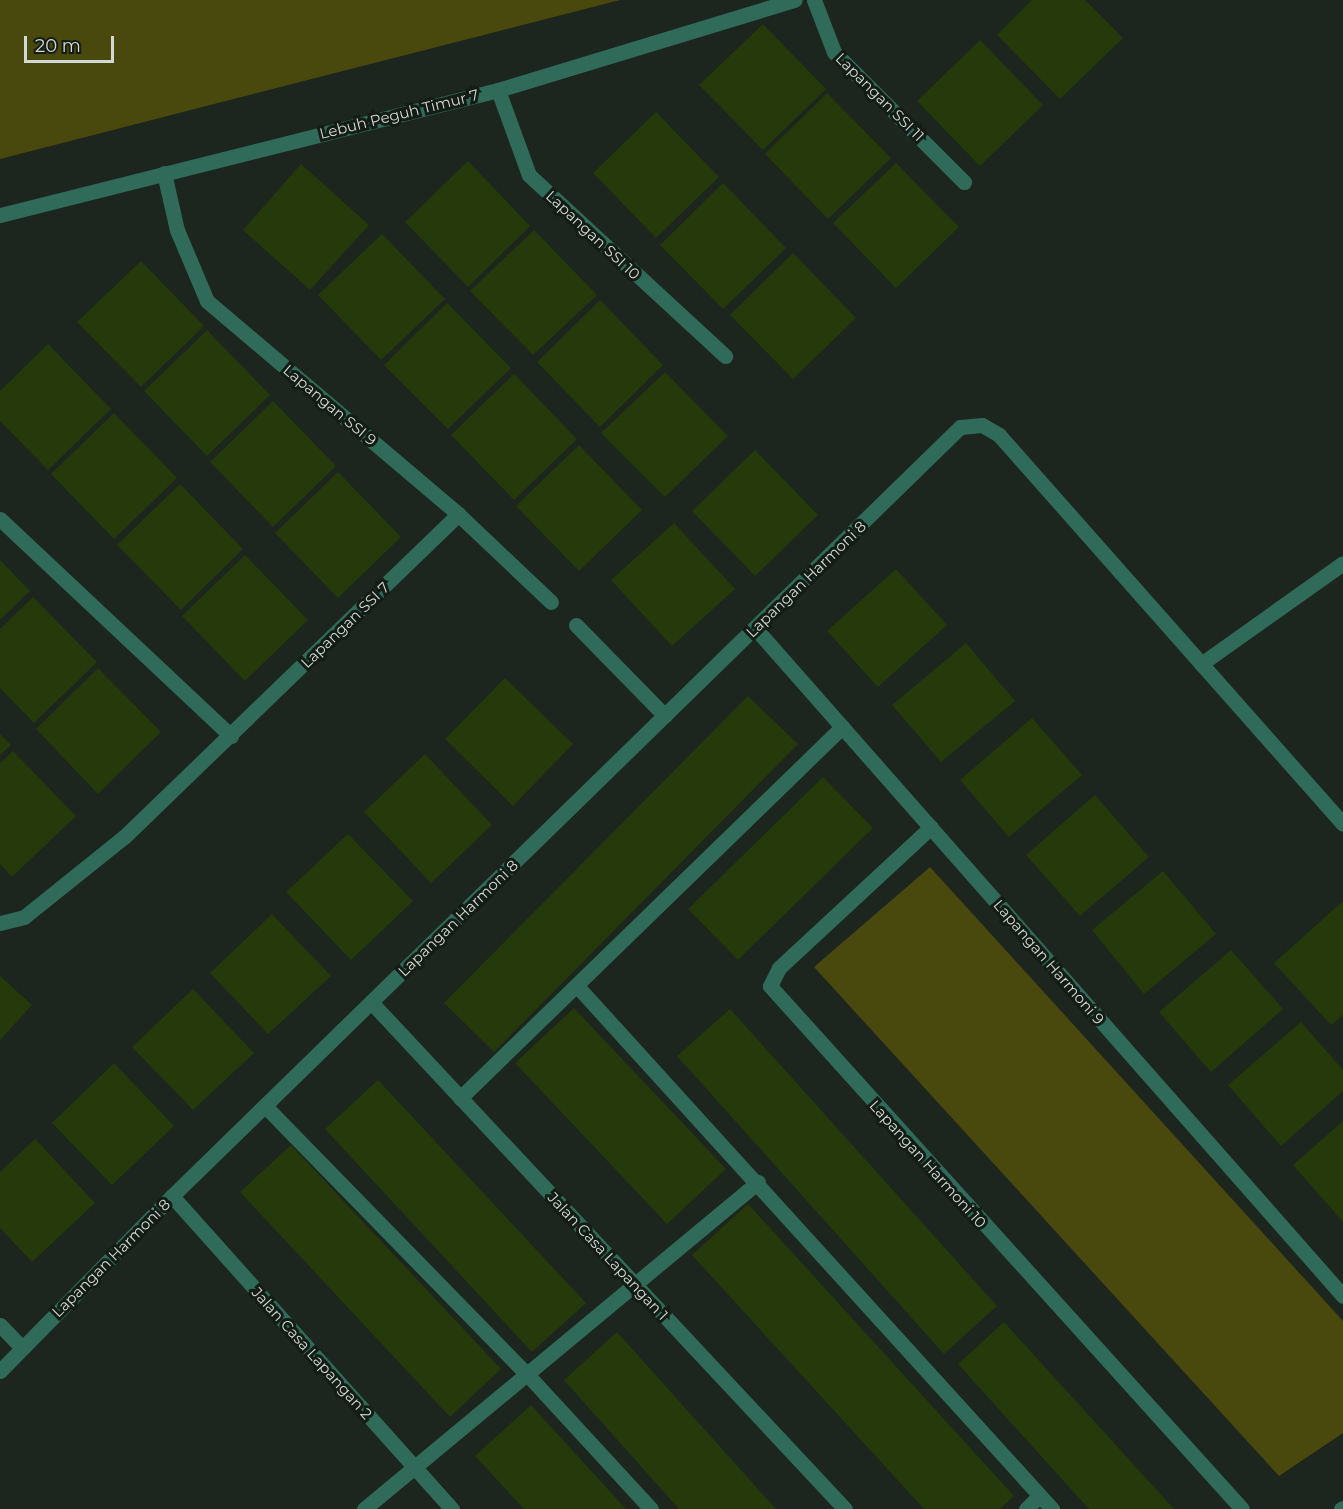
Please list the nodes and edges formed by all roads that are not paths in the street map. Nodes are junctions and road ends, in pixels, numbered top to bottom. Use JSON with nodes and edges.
{"nodes":[{"id":1,"x":795,"y":0,"type":"edge"},
{"id":2,"x":814,"y":0,"type":"edge"},
{"id":3,"x":498,"y":90,"type":"junction"},
{"id":4,"x":164,"y":173,"type":"junction"},
{"id":5,"x":964,"y":182,"type":"dead end"},
{"id":6,"x":0,"y":215,"type":"edge"},
{"id":7,"x":724,"y":356,"type":"dead end"},
{"id":8,"x":458,"y":514,"type":"junction"},
{"id":9,"x":0,"y":519,"type":"edge"},
{"id":10,"x":1343,"y":563,"type":"edge"},
{"id":11,"x":551,"y":602,"type":"dead end"},
{"id":12,"x":576,"y":625,"type":"dead end"},
{"id":13,"x":755,"y":628,"type":"junction"},
{"id":14,"x":1201,"y":664,"type":"junction"},
{"id":15,"x":665,"y":716,"type":"junction"},
{"id":16,"x":842,"y":727,"type":"junction"},
{"id":17,"x":231,"y":736,"type":"junction"},
{"id":18,"x":1343,"y":824,"type":"edge"},
{"id":19,"x":931,"y":827,"type":"junction"},
{"id":20,"x":0,"y":923,"type":"edge"},
{"id":21,"x":577,"y":986,"type":"junction"},
{"id":22,"x":371,"y":1002,"type":"junction"},
{"id":23,"x":460,"y":1098,"type":"junction"},
{"id":24,"x":265,"y":1106,"type":"junction"},
{"id":25,"x":758,"y":1182,"type":"junction"},
{"id":26,"x":172,"y":1196,"type":"junction"},
{"id":27,"x":634,"y":1283,"type":"junction"},
{"id":28,"x":1343,"y":1296,"type":"edge"},
{"id":29,"x":0,"y":1325,"type":"edge"},
{"id":30,"x":22,"y":1348,"type":"junction"},
{"id":31,"x":0,"y":1371,"type":"edge"},
{"id":32,"x":525,"y":1372,"type":"junction"},
{"id":33,"x":414,"y":1467,"type":"junction"},
{"id":34,"x":1040,"y":1496,"type":"junction"},
{"id":35,"x":364,"y":1509,"type":"edge"},
{"id":36,"x":452,"y":1509,"type":"edge"},
{"id":37,"x":651,"y":1509,"type":"edge"},
{"id":38,"x":845,"y":1509,"type":"edge"},
{"id":39,"x":1026,"y":1509,"type":"edge"},
{"id":40,"x":1052,"y":1509,"type":"edge"},
{"id":41,"x":1242,"y":1509,"type":"edge"}],
"edges":[{"from":1,"to":3,"type":"street","name":"Lebuh Peguh Timur 7"},
{"from":2,"to":5,"type":"street","name":"Lapangan SSI 11"},
{"from":3,"to":4,"type":"street","name":"Lebuh Peguh Timur 7"},
{"from":3,"to":7,"type":"street","name":"Lapangan SSI 10"},
{"from":4,"to":6,"type":"street","name":"Lebuh Peguh Timur 7"},
{"from":4,"to":8,"type":"street","name":"Lapangan SSI 9"},
{"from":8,"to":11,"type":"street","name":"Lapangan SSI 9"},
{"from":8,"to":17,"type":"street","name":"Lapangan SSI 7"},
{"from":9,"to":17,"type":"street"},
{"from":10,"to":14,"type":"street"},
{"from":12,"to":15,"type":"street"},
{"from":13,"to":14,"type":"street","name":"Lapangan Harmoni 8"},
{"from":13,"to":15,"type":"street","name":"Lapangan Harmoni 8"},
{"from":13,"to":16,"type":"street","name":"Lapangan Harmoni 9"},
{"from":14,"to":18,"type":"street","name":"Lapangan Harmoni 8"},
{"from":15,"to":22,"type":"street","name":"Lapangan Harmoni 8"},
{"from":16,"to":19,"type":"street","name":"Lapangan Harmoni 9"},
{"from":16,"to":21,"type":"street"},
{"from":17,"to":20,"type":"street","name":"Lapangan SSI 7"},
{"from":19,"to":28,"type":"street","name":"Lapangan Harmoni 9"},
{"from":19,"to":41,"type":"street","name":"Lapangan Harmoni 10"},
{"from":21,"to":23,"type":"street"},
{"from":21,"to":25,"type":"street"},
{"from":22,"to":23,"type":"street","name":"Jalan Casa Lapangan 1"},
{"from":22,"to":24,"type":"street","name":"Lapangan Harmoni 8"},
{"from":23,"to":27,"type":"street","name":"Jalan Casa Lapangan 1"},
{"from":24,"to":26,"type":"street","name":"Lapangan Harmoni 8"},
{"from":24,"to":32,"type":"street"},
{"from":25,"to":27,"type":"street"},
{"from":25,"to":34,"type":"street"},
{"from":26,"to":30,"type":"street","name":"Lapangan Harmoni 8"},
{"from":26,"to":33,"type":"street","name":"Jalan Casa Lapangan 2"},
{"from":27,"to":32,"type":"street"},
{"from":27,"to":38,"type":"street","name":"Jalan Casa Lapangan 1"},
{"from":29,"to":30,"type":"street"},
{"from":30,"to":31,"type":"street","name":"Lapangan Harmoni 8"},
{"from":32,"to":33,"type":"street"},
{"from":32,"to":37,"type":"street"},
{"from":33,"to":35,"type":"street"},
{"from":33,"to":36,"type":"street","name":"Jalan Casa Lapangan 2"},
{"from":34,"to":39,"type":"street"},
{"from":34,"to":40,"type":"street"}]}
